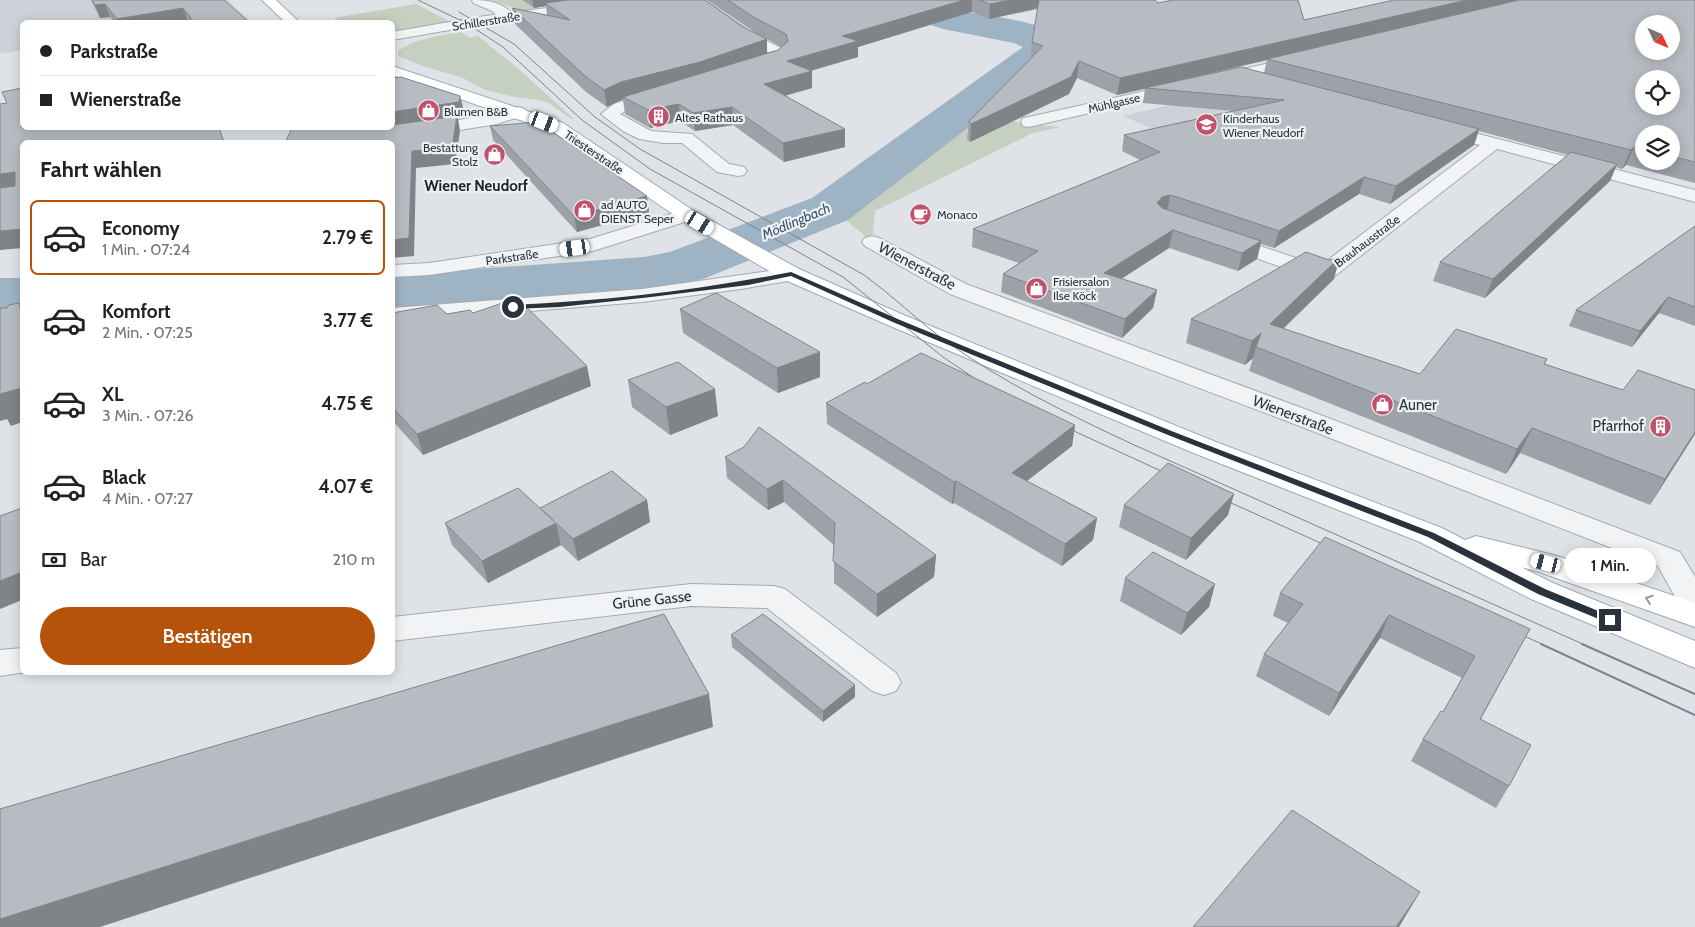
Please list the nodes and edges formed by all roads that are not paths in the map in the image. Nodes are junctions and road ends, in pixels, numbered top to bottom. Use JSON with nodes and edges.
{"nodes":[{"id":1,"x":268,"y":0,"type":"edge"},
{"id":2,"x":478,"y":0,"type":"edge"},
{"id":3,"x":639,"y":0,"type":"edge"},
{"id":4,"x":695,"y":0,"type":"edge"},
{"id":5,"x":508,"y":17,"type":"junction"},
{"id":6,"x":290,"y":20,"type":"edge"},
{"id":7,"x":417,"y":32,"type":"junction"},
{"id":8,"x":395,"y":36,"type":"edge"},
{"id":9,"x":395,"y":39,"type":"edge"},
{"id":10,"x":1316,"y":56,"type":"edge"},
{"id":11,"x":395,"y":71,"type":"edge"},
{"id":12,"x":737,"y":74,"type":"edge"},
{"id":13,"x":1238,"y":75,"type":"junction"},
{"id":14,"x":1274,"y":84,"type":"edge"},
{"id":15,"x":669,"y":95,"type":"edge"},
{"id":16,"x":519,"y":112,"type":"junction"},
{"id":17,"x":1029,"y":122,"type":"dead end"},
{"id":18,"x":1426,"y":125,"type":"edge"},
{"id":19,"x":406,"y":133,"type":"edge"},
{"id":20,"x":1494,"y":143,"type":"junction"},
{"id":21,"x":738,"y":171,"type":"dead end"},
{"id":22,"x":1695,"y":196,"type":"edge"},
{"id":23,"x":687,"y":215,"type":"junction"},
{"id":24,"x":1203,"y":233,"type":"edge"},
{"id":25,"x":872,"y":242,"type":"dead end"},
{"id":26,"x":395,"y":271,"type":"edge"},
{"id":27,"x":791,"y":274,"type":"junction"},
{"id":28,"x":395,"y":315,"type":"edge"},
{"id":29,"x":1431,"y":535,"type":"junction"},
{"id":30,"x":1695,"y":605,"type":"edge"},
{"id":31,"x":1695,"y":615,"type":"edge"},
{"id":32,"x":395,"y":629,"type":"edge"},
{"id":33,"x":1695,"y":656,"type":"edge"},
{"id":34,"x":20,"y":662,"type":"edge"},
{"id":35,"x":0,"y":663,"type":"edge"},
{"id":36,"x":884,"y":682,"type":"dead end"}],
"edges":[{"from":1,"to":6,"type":"main road"},
{"from":2,"to":5,"type":"street"},
{"from":3,"to":5,"type":"street","name":"Schillerstraße"},
{"from":4,"to":12,"type":"street"},
{"from":5,"to":7,"type":"street","name":"Schillerstraße"},
{"from":7,"to":8,"type":"street","name":"Schillerstraße"},
{"from":7,"to":9,"type":"street"},
{"from":10,"to":13,"type":"street","name":"Mühlgasse"},
{"from":11,"to":16,"type":"main road","name":"Triesterstraße"},
{"from":13,"to":14,"type":"street"},
{"from":13,"to":17,"type":"street","name":"Mühlgasse"},
{"from":15,"to":21,"type":"street"},
{"from":16,"to":19,"type":"street"},
{"from":16,"to":23,"type":"main road","name":"Triesterstraße"},
{"from":18,"to":20,"type":"street"},
{"from":20,"to":22,"type":"street"},
{"from":20,"to":24,"type":"street","name":"Brauhausstraße"},
{"from":23,"to":26,"type":"street","name":"Parkstraße"},
{"from":23,"to":27,"type":"main road","name":"Triesterstraße"},
{"from":25,"to":30,"type":"street","name":"Wienerstraße"},
{"from":27,"to":28,"type":"street"},
{"from":27,"to":29,"type":"main road"},
{"from":31,"to":29,"type":"main road","one_way":true},
{"from":29,"to":33,"type":"main road"},
{"from":32,"to":36,"type":"street","name":"Grüne Gasse"},
{"from":34,"to":35,"type":"street"}]}
